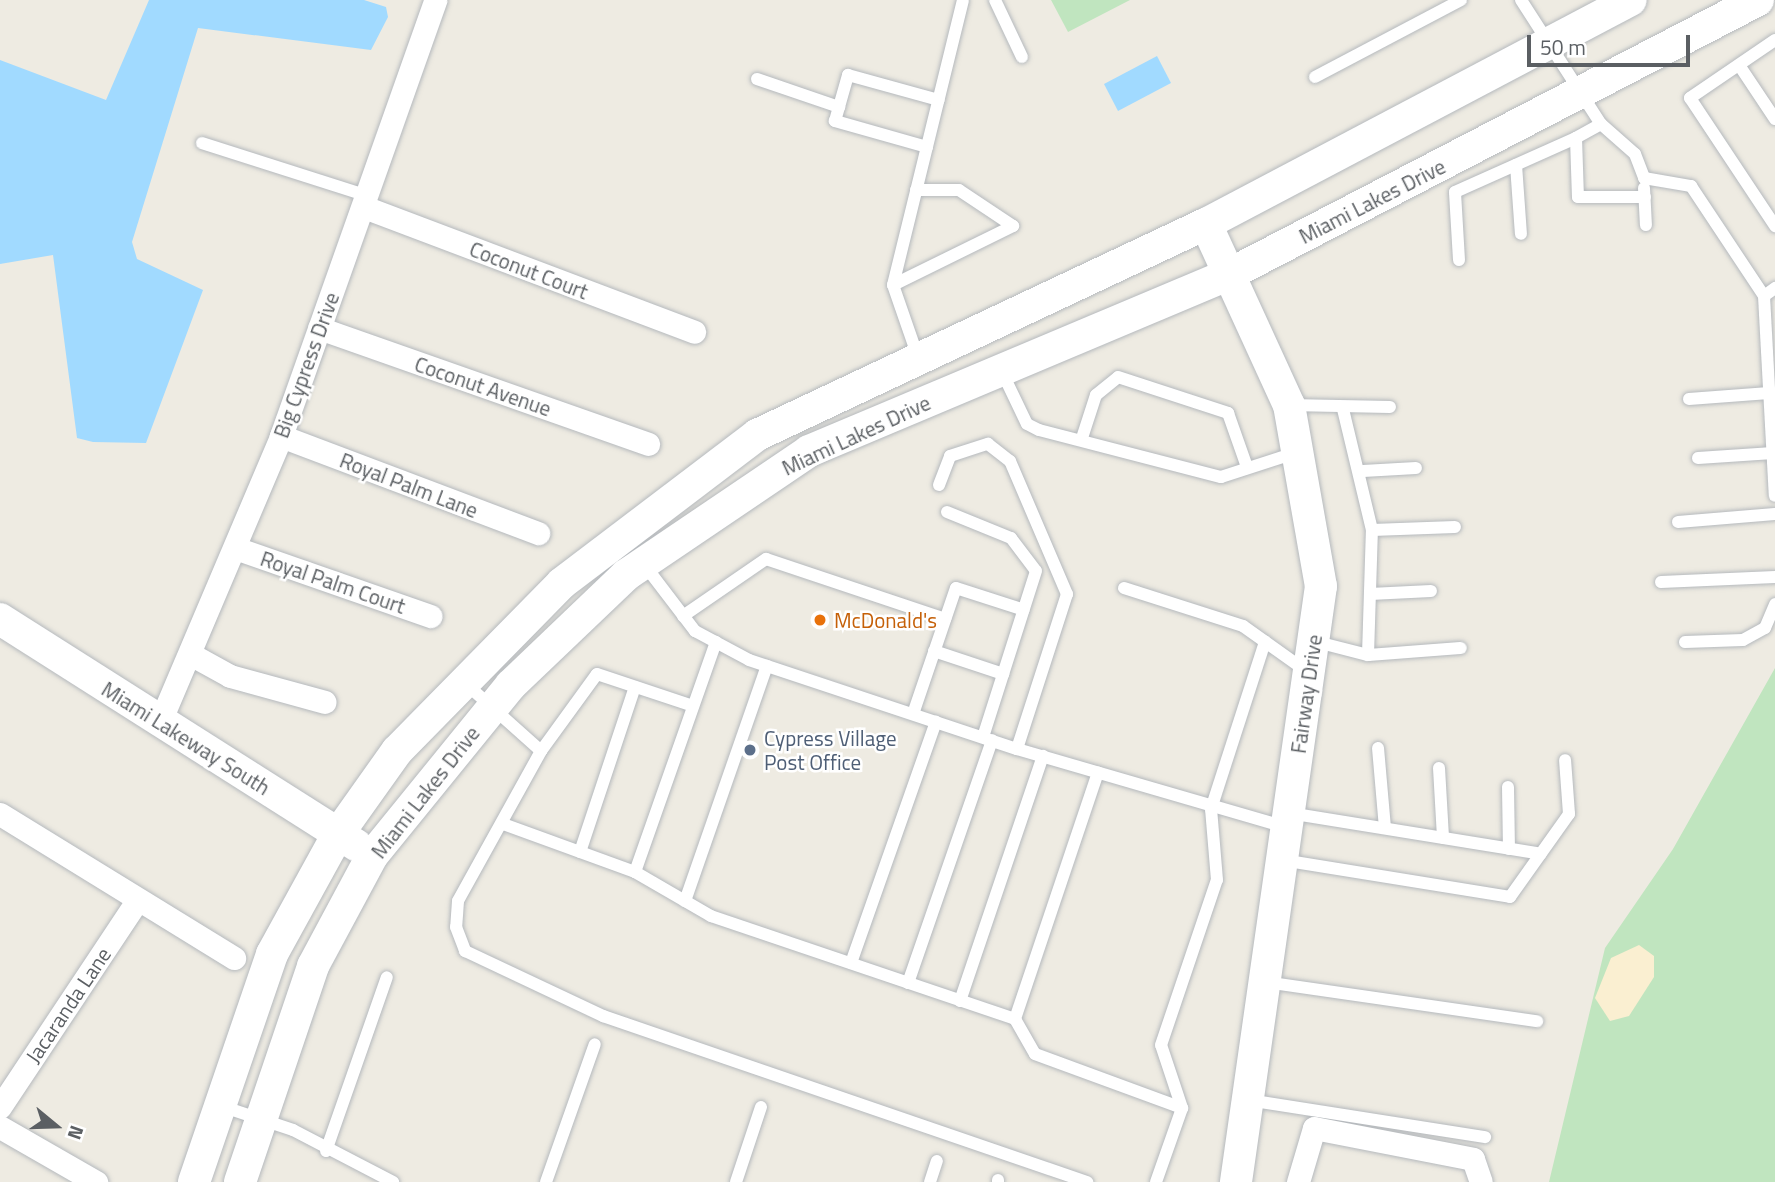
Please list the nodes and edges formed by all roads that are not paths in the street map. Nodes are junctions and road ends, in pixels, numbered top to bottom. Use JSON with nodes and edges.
{"nodes":[{"id":1,"x":435,"y":0,"type":"edge"},
{"id":2,"x":963,"y":0,"type":"edge"},
{"id":3,"x":995,"y":0,"type":"edge"},
{"id":4,"x":1461,"y":0,"type":"edge"},
{"id":5,"x":1521,"y":0,"type":"edge"},
{"id":6,"x":1632,"y":0,"type":"edge"},
{"id":7,"x":1758,"y":0,"type":"edge"},
{"id":8,"x":1775,"y":40,"type":"edge"},
{"id":9,"x":1550,"y":41,"type":"junction"},
{"id":10,"x":1022,"y":57,"type":"dead end"},
{"id":11,"x":1739,"y":65,"type":"junction"},
{"id":12,"x":1315,"y":77,"type":"dead end"},
{"id":13,"x":757,"y":79,"type":"dead end"},
{"id":14,"x":1580,"y":94,"type":"junction"},
{"id":15,"x":939,"y":100,"type":"junction"},
{"id":16,"x":839,"y":107,"type":"junction"},
{"id":17,"x":1775,"y":119,"type":"edge"},
{"id":18,"x":1601,"y":124,"type":"junction"},
{"id":19,"x":1576,"y":138,"type":"junction"},
{"id":20,"x":202,"y":143,"type":"dead end"},
{"id":21,"x":927,"y":147,"type":"junction"},
{"id":22,"x":1516,"y":165,"type":"junction"},
{"id":23,"x":1644,"y":178,"type":"junction"},
{"id":24,"x":916,"y":190,"type":"junction"},
{"id":25,"x":1645,"y":197,"type":"junction"},
{"id":26,"x":366,"y":202,"type":"junction"},
{"id":27,"x":1206,"y":224,"type":"junction"},
{"id":28,"x":1646,"y":225,"type":"dead end"},
{"id":29,"x":1775,"y":226,"type":"edge"},
{"id":30,"x":1521,"y":234,"type":"dead end"},
{"id":31,"x":1459,"y":260,"type":"dead end"},
{"id":32,"x":1228,"y":275,"type":"junction"},
{"id":33,"x":893,"y":285,"type":"junction"},
{"id":34,"x":1770,"y":292,"type":"edge"},
{"id":35,"x":318,"y":328,"type":"junction"},
{"id":36,"x":694,"y":332,"type":"dead end"},
{"id":37,"x":918,"y":357,"type":"junction"},
{"id":38,"x":1003,"y":374,"type":"junction"},
{"id":39,"x":1769,"y":393,"type":"junction"},
{"id":40,"x":1689,"y":399,"type":"dead end"},
{"id":41,"x":1289,"y":405,"type":"junction"},
{"id":42,"x":1390,"y":407,"type":"dead end"},
{"id":43,"x":1343,"y":409,"type":"junction"},
{"id":44,"x":281,"y":436,"type":"junction"},
{"id":45,"x":1082,"y":438,"type":"junction"},
{"id":46,"x":648,"y":444,"type":"dead end"},
{"id":47,"x":1301,"y":451,"type":"junction"},
{"id":48,"x":1773,"y":453,"type":"junction"},
{"id":49,"x":1698,"y":458,"type":"dead end"},
{"id":50,"x":1247,"y":467,"type":"junction"},
{"id":51,"x":1416,"y":468,"type":"dead end"},
{"id":52,"x":1363,"y":471,"type":"junction"},
{"id":53,"x":939,"y":485,"type":"dead end"},
{"id":54,"x":1775,"y":496,"type":"edge"},
{"id":55,"x":947,"y":512,"type":"dead end"},
{"id":56,"x":1775,"y":514,"type":"edge"},
{"id":57,"x":1678,"y":522,"type":"dead end"},
{"id":58,"x":1455,"y":527,"type":"dead end"},
{"id":59,"x":1372,"y":530,"type":"junction"},
{"id":60,"x":538,"y":533,"type":"dead end"},
{"id":61,"x":624,"y":538,"type":"junction"},
{"id":62,"x":235,"y":548,"type":"junction"},
{"id":63,"x":642,"y":563,"type":"junction"},
{"id":64,"x":1775,"y":577,"type":"edge"},
{"id":65,"x":1661,"y":582,"type":"dead end"},
{"id":66,"x":1124,"y":588,"type":"dead end"},
{"id":67,"x":1431,"y":591,"type":"dead end"},
{"id":68,"x":1370,"y":594,"type":"junction"},
{"id":69,"x":1775,"y":604,"type":"edge"},
{"id":70,"x":1024,"y":610,"type":"junction"},
{"id":71,"x":430,"y":616,"type":"dead end"},
{"id":72,"x":683,"y":616,"type":"junction"},
{"id":73,"x":0,"y":619,"type":"edge"},
{"id":74,"x":945,"y":619,"type":"junction"},
{"id":75,"x":1313,"y":641,"type":"junction"},
{"id":76,"x":716,"y":642,"type":"junction"},
{"id":77,"x":1265,"y":642,"type":"junction"},
{"id":78,"x":1685,"y":642,"type":"dead end"},
{"id":79,"x":1461,"y":648,"type":"dead end"},
{"id":80,"x":934,"y":651,"type":"junction"},
{"id":81,"x":192,"y":655,"type":"junction"},
{"id":82,"x":1368,"y":655,"type":"junction"},
{"id":83,"x":767,"y":666,"type":"junction"},
{"id":84,"x":1309,"y":673,"type":"junction"},
{"id":85,"x":1003,"y":674,"type":"junction"},
{"id":86,"x":463,"y":681,"type":"junction"},
{"id":87,"x":635,"y":687,"type":"junction"},
{"id":88,"x":325,"y":702,"type":"dead end"},
{"id":89,"x":694,"y":706,"type":"junction"},
{"id":90,"x":492,"y":709,"type":"junction"},
{"id":91,"x":913,"y":714,"type":"junction"},
{"id":92,"x":936,"y":721,"type":"junction"},
{"id":93,"x":159,"y":724,"type":"junction"},
{"id":94,"x":987,"y":738,"type":"junction"},
{"id":95,"x":1378,"y":748,"type":"dead end"},
{"id":96,"x":1017,"y":749,"type":"junction"},
{"id":97,"x":541,"y":751,"type":"junction"},
{"id":98,"x":1043,"y":756,"type":"junction"},
{"id":99,"x":1565,"y":760,"type":"dead end"},
{"id":100,"x":1439,"y":768,"type":"dead end"},
{"id":101,"x":1098,"y":773,"type":"junction"},
{"id":102,"x":1508,"y":787,"type":"dead end"},
{"id":103,"x":1211,"y":809,"type":"junction"},
{"id":104,"x":0,"y":814,"type":"edge"},
{"id":105,"x":1288,"y":820,"type":"junction"},
{"id":106,"x":503,"y":824,"type":"junction"},
{"id":107,"x":1385,"y":828,"type":"junction"},
{"id":108,"x":338,"y":834,"type":"junction"},
{"id":109,"x":1443,"y":838,"type":"junction"},
{"id":110,"x":1509,"y":849,"type":"junction"},
{"id":111,"x":580,"y":852,"type":"junction"},
{"id":112,"x":1541,"y":854,"type":"junction"},
{"id":113,"x":373,"y":856,"type":"junction"},
{"id":114,"x":1282,"y":860,"type":"junction"},
{"id":115,"x":635,"y":872,"type":"junction"},
{"id":116,"x":685,"y":901,"type":"junction"},
{"id":117,"x":136,"y":902,"type":"junction"},
{"id":118,"x":234,"y":958,"type":"dead end"},
{"id":119,"x":851,"y":963,"type":"junction"},
{"id":120,"x":387,"y":977,"type":"dead end"},
{"id":121,"x":1265,"y":982,"type":"junction"},
{"id":122,"x":908,"y":983,"type":"junction"},
{"id":123,"x":960,"y":1001,"type":"junction"},
{"id":124,"x":1015,"y":1019,"type":"junction"},
{"id":125,"x":1537,"y":1021,"type":"dead end"},
{"id":126,"x":595,"y":1044,"type":"dead end"},
{"id":127,"x":1248,"y":1100,"type":"junction"},
{"id":128,"x":218,"y":1105,"type":"junction"},
{"id":129,"x":0,"y":1107,"type":"edge"},
{"id":130,"x":761,"y":1107,"type":"dead end"},
{"id":131,"x":1182,"y":1108,"type":"junction"},
{"id":132,"x":257,"y":1117,"type":"junction"},
{"id":133,"x":0,"y":1127,"type":"edge"},
{"id":134,"x":1485,"y":1137,"type":"dead end"},
{"id":135,"x":326,"y":1151,"type":"junction"},
{"id":136,"x":937,"y":1161,"type":"dead end"},
{"id":137,"x":96,"y":1182,"type":"edge"},
{"id":138,"x":194,"y":1182,"type":"edge"},
{"id":139,"x":240,"y":1182,"type":"edge"},
{"id":140,"x":393,"y":1182,"type":"edge"},
{"id":141,"x":547,"y":1182,"type":"edge"},
{"id":142,"x":736,"y":1182,"type":"edge"},
{"id":143,"x":930,"y":1182,"type":"edge"},
{"id":144,"x":1087,"y":1182,"type":"edge"},
{"id":145,"x":1156,"y":1182,"type":"edge"},
{"id":146,"x":1236,"y":1182,"type":"edge"},
{"id":147,"x":1298,"y":1182,"type":"edge"},
{"id":148,"x":1481,"y":1182,"type":"edge"}],
"edges":[{"from":1,"to":26,"type":"street","name":"Big Cypress Drive"},
{"from":2,"to":15,"type":"lane"},
{"from":3,"to":10,"type":"lane"},
{"from":4,"to":12,"type":"lane"},
{"from":5,"to":9,"type":"lane"},
{"from":6,"to":9,"type":"main road","name":"Miami Lakes Drive"},
{"from":7,"to":14,"type":"main road","name":"Miami Lakes Drive"},
{"from":8,"to":11,"type":"lane"},
{"from":9,"to":14,"type":"lane"},
{"from":9,"to":27,"type":"main road","name":"Miami Lakes Drive"},
{"from":11,"to":17,"type":"lane"},
{"from":11,"to":29,"type":"lane"},
{"from":13,"to":16,"type":"lane"},
{"from":14,"to":18,"type":"lane"},
{"from":14,"to":32,"type":"main road","name":"Miami Lakes Drive"},
{"from":15,"to":16,"type":"lane"},
{"from":15,"to":21,"type":"lane"},
{"from":16,"to":21,"type":"lane"},
{"from":18,"to":19,"type":"lane"},
{"from":18,"to":23,"type":"lane"},
{"from":19,"to":22,"type":"lane"},
{"from":19,"to":25,"type":"lane"},
{"from":20,"to":26,"type":"lane"},
{"from":21,"to":24,"type":"lane"},
{"from":22,"to":30,"type":"lane"},
{"from":22,"to":31,"type":"lane"},
{"from":23,"to":25,"type":"lane"},
{"from":23,"to":34,"type":"lane"},
{"from":24,"to":33,"type":"lane"},
{"from":24,"to":33,"type":"lane"},
{"from":25,"to":28,"type":"lane"},
{"from":26,"to":35,"type":"street","name":"Big Cypress Drive"},
{"from":26,"to":36,"type":"street","name":"Coconut Court"},
{"from":27,"to":32,"type":"main road","name":"Fairway Drive"},
{"from":27,"to":37,"type":"main road","name":"Miami Lakes Drive"},
{"from":32,"to":38,"type":"main road","name":"Miami Lakes Drive"},
{"from":32,"to":41,"type":"main road","name":"Fairway Drive"},
{"from":33,"to":37,"type":"lane"},
{"from":34,"to":39,"type":"lane"},
{"from":35,"to":44,"type":"street","name":"Big Cypress Drive"},
{"from":35,"to":46,"type":"street","name":"Coconut Avenue"},
{"from":37,"to":61,"type":"main road","name":"Miami Lakes Drive"},
{"from":38,"to":45,"type":"lane"},
{"from":38,"to":63,"type":"main road","name":"Miami Lakes Drive"},
{"from":39,"to":40,"type":"lane"},
{"from":39,"to":48,"type":"lane"},
{"from":41,"to":43,"type":"lane"},
{"from":41,"to":47,"type":"main road","name":"Fairway Drive"},
{"from":42,"to":43,"type":"lane"},
{"from":43,"to":52,"type":"lane"},
{"from":44,"to":60,"type":"street","name":"Royal Palm Lane"},
{"from":44,"to":62,"type":"street","name":"Big Cypress Drive"},
{"from":45,"to":50,"type":"lane"},
{"from":45,"to":50,"type":"lane"},
{"from":47,"to":50,"type":"lane"},
{"from":47,"to":75,"type":"main road","name":"Fairway Drive"},
{"from":48,"to":49,"type":"lane"},
{"from":48,"to":54,"type":"lane"},
{"from":51,"to":52,"type":"lane"},
{"from":52,"to":59,"type":"lane"},
{"from":53,"to":96,"type":"lane"},
{"from":55,"to":70,"type":"lane"},
{"from":56,"to":57,"type":"lane"},
{"from":58,"to":59,"type":"lane"},
{"from":59,"to":68,"type":"lane"},
{"from":61,"to":63,"type":"lane"},
{"from":61,"to":86,"type":"main road","name":"Miami Lakes Drive"},
{"from":62,"to":71,"type":"street","name":"Royal Palm Court"},
{"from":62,"to":81,"type":"street","name":"Big Cypress Drive"},
{"from":63,"to":72,"type":"lane"},
{"from":63,"to":90,"type":"main road","name":"Miami Lakes Drive"},
{"from":64,"to":65,"type":"lane"},
{"from":66,"to":77,"type":"lane"},
{"from":67,"to":68,"type":"lane"},
{"from":68,"to":82,"type":"lane"},
{"from":69,"to":78,"type":"lane"},
{"from":70,"to":74,"type":"lane"},
{"from":70,"to":85,"type":"lane"},
{"from":72,"to":74,"type":"lane"},
{"from":72,"to":76,"type":"lane"},
{"from":73,"to":93,"type":"main road","name":"Miami Lakeway South"},
{"from":74,"to":80,"type":"lane"},
{"from":75,"to":82,"type":"lane"},
{"from":75,"to":84,"type":"main road","name":"Fairway Drive"},
{"from":76,"to":83,"type":"lane"},
{"from":76,"to":89,"type":"lane"},
{"from":77,"to":84,"type":"lane"},
{"from":77,"to":103,"type":"lane"},
{"from":79,"to":82,"type":"lane"},
{"from":80,"to":85,"type":"lane"},
{"from":80,"to":91,"type":"lane"},
{"from":81,"to":88,"type":"street"},
{"from":81,"to":93,"type":"street","name":"Big Cypress Drive"},
{"from":83,"to":91,"type":"lane"},
{"from":83,"to":116,"type":"lane"},
{"from":84,"to":105,"type":"main road","name":"Fairway Drive"},
{"from":85,"to":94,"type":"lane"},
{"from":86,"to":90,"type":"lane"},
{"from":86,"to":108,"type":"main road","name":"Miami Lakes Drive"},
{"from":87,"to":89,"type":"lane"},
{"from":87,"to":97,"type":"lane"},
{"from":87,"to":111,"type":"lane"},
{"from":89,"to":115,"type":"lane"},
{"from":90,"to":97,"type":"lane"},
{"from":90,"to":113,"type":"main road","name":"Miami Lakes Drive"},
{"from":91,"to":92,"type":"lane"},
{"from":92,"to":94,"type":"lane"},
{"from":92,"to":119,"type":"lane"},
{"from":93,"to":108,"type":"main road","name":"Miami Lakeway South"},
{"from":94,"to":96,"type":"lane"},
{"from":94,"to":122,"type":"lane"},
{"from":95,"to":107,"type":"lane"},
{"from":96,"to":98,"type":"lane"},
{"from":97,"to":106,"type":"lane"},
{"from":98,"to":101,"type":"lane"},
{"from":98,"to":123,"type":"lane"},
{"from":99,"to":112,"type":"lane"},
{"from":100,"to":109,"type":"lane"},
{"from":101,"to":103,"type":"lane"},
{"from":101,"to":124,"type":"lane"},
{"from":102,"to":110,"type":"lane"},
{"from":103,"to":105,"type":"lane"},
{"from":103,"to":131,"type":"lane"},
{"from":104,"to":117,"type":"street"},
{"from":105,"to":107,"type":"lane"},
{"from":105,"to":114,"type":"main road","name":"Fairway Drive"},
{"from":106,"to":111,"type":"lane"},
{"from":106,"to":144,"type":"lane"},
{"from":107,"to":109,"type":"lane"},
{"from":108,"to":113,"type":"main road","name":"Miami Lakeway South"},
{"from":108,"to":128,"type":"main road","name":"Miami Lakes Drive"},
{"from":109,"to":110,"type":"lane"},
{"from":110,"to":112,"type":"lane"},
{"from":111,"to":115,"type":"lane"},
{"from":112,"to":114,"type":"lane"},
{"from":113,"to":132,"type":"main road","name":"Miami Lakes Drive"},
{"from":114,"to":121,"type":"main road","name":"Fairway Drive"},
{"from":115,"to":116,"type":"lane"},
{"from":116,"to":119,"type":"lane"},
{"from":117,"to":118,"type":"street"},
{"from":117,"to":129,"type":"street","name":"Jacaranda Lane"},
{"from":119,"to":122,"type":"lane"},
{"from":120,"to":135,"type":"lane"},
{"from":121,"to":125,"type":"lane"},
{"from":121,"to":127,"type":"main road","name":"Fairway Drive"},
{"from":122,"to":123,"type":"lane"},
{"from":123,"to":124,"type":"lane"},
{"from":124,"to":131,"type":"lane"},
{"from":126,"to":141,"type":"lane"},
{"from":127,"to":134,"type":"lane"},
{"from":127,"to":146,"type":"main road","name":"Fairway Drive"},
{"from":128,"to":132,"type":"lane"},
{"from":128,"to":138,"type":"main road","name":"Miami Lakes Drive"},
{"from":130,"to":142,"type":"lane"},
{"from":131,"to":145,"type":"lane"},
{"from":132,"to":135,"type":"lane"},
{"from":132,"to":139,"type":"main road","name":"Miami Lakes Drive"},
{"from":133,"to":137,"type":"street"},
{"from":135,"to":140,"type":"lane"},
{"from":136,"to":143,"type":"lane"},
{"from":147,"to":148,"type":"street"}]}
